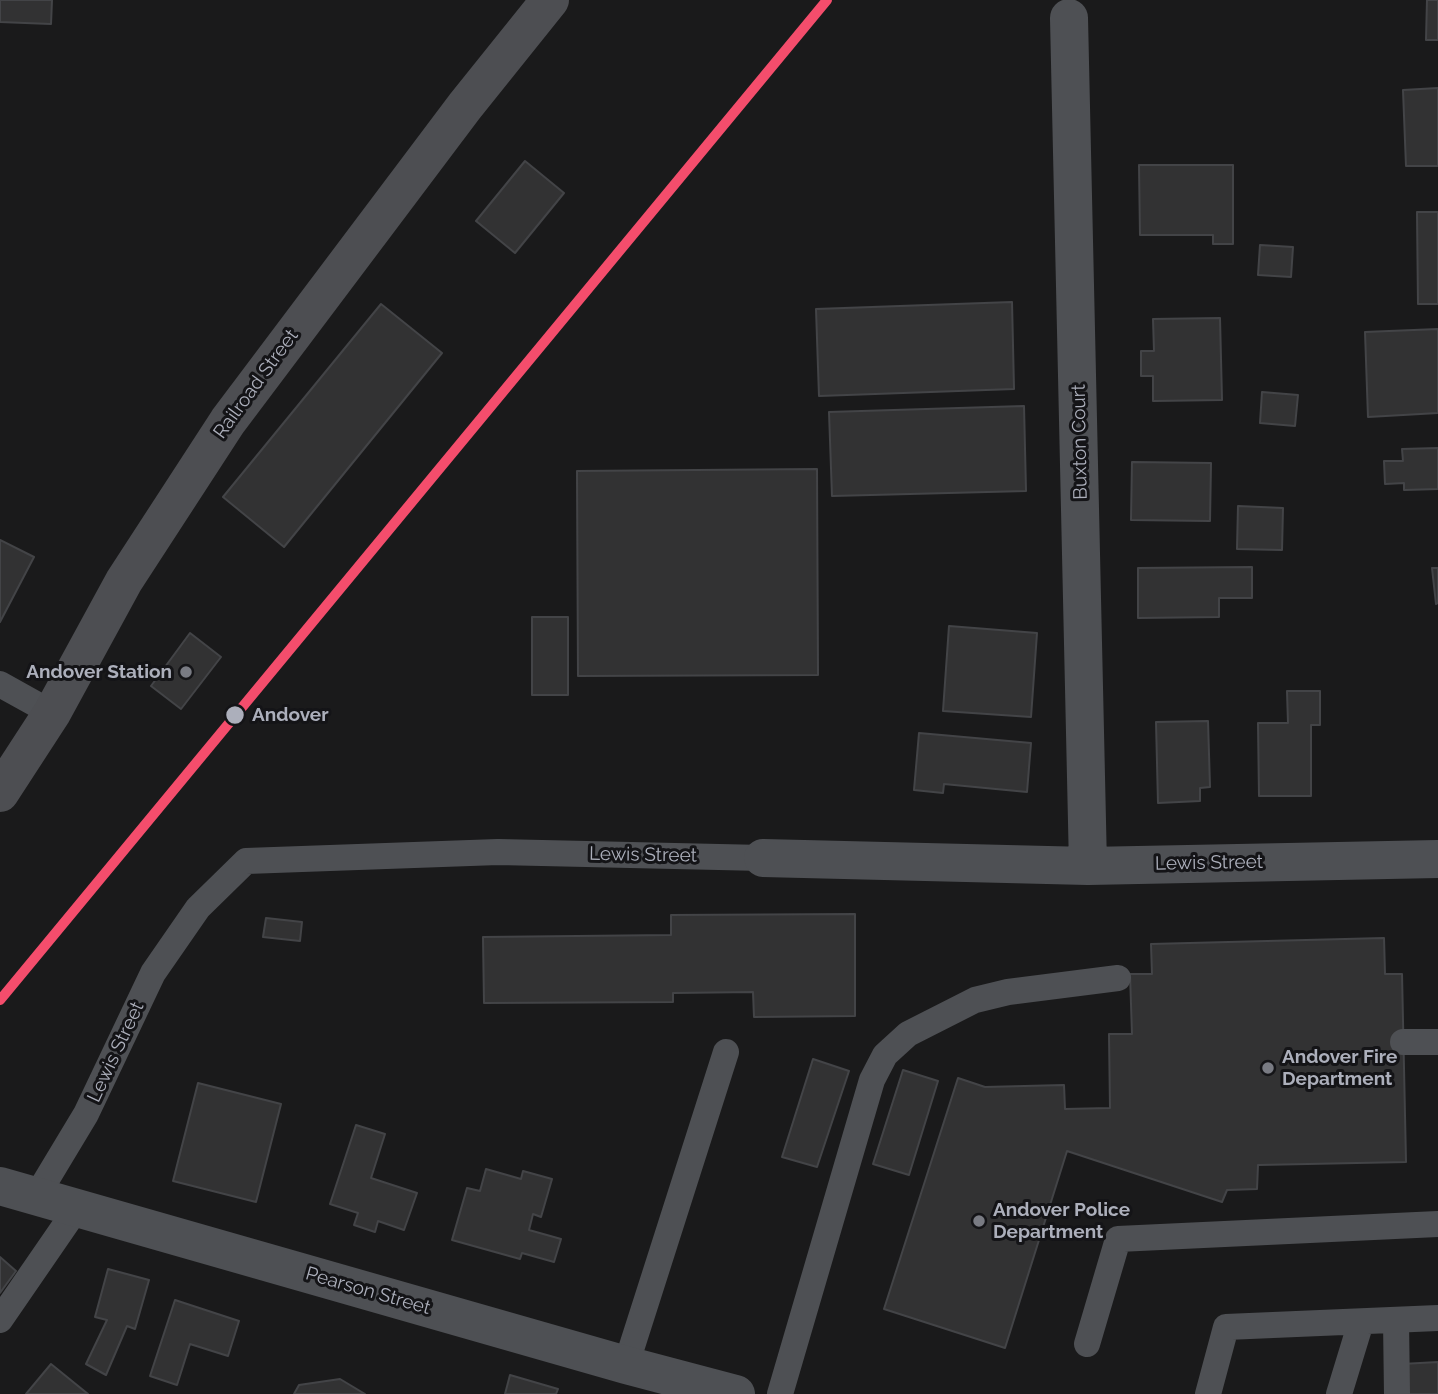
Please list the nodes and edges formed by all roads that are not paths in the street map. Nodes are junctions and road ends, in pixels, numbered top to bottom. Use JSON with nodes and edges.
{"nodes":[{"id":1,"x":550,"y":0,"type":"edge"},
{"id":2,"x":1069,"y":18,"type":"dead end"},
{"id":3,"x":0,"y":684,"type":"edge"},
{"id":4,"x":52,"y":713,"type":"junction"},
{"id":5,"x":0,"y":793,"type":"edge"},
{"id":6,"x":763,"y":858,"type":"joint"},
{"id":7,"x":1438,"y":859,"type":"edge"},
{"id":8,"x":1088,"y":866,"type":"junction"},
{"id":9,"x":1118,"y":978,"type":"dead end"},
{"id":10,"x":1438,"y":1041,"type":"edge"},
{"id":11,"x":1403,"y":1042,"type":"dead end"},
{"id":12,"x":726,"y":1052,"type":"dead end"},
{"id":13,"x":0,"y":1186,"type":"edge"},
{"id":14,"x":36,"y":1197,"type":"junction"},
{"id":15,"x":77,"y":1208,"type":"junction"},
{"id":16,"x":1438,"y":1224,"type":"edge"},
{"id":17,"x":1438,"y":1318,"type":"edge"},
{"id":18,"x":0,"y":1320,"type":"edge"},
{"id":19,"x":1396,"y":1320,"type":"junction"},
{"id":20,"x":1361,"y":1322,"type":"junction"},
{"id":21,"x":1087,"y":1344,"type":"dead end"},
{"id":22,"x":626,"y":1365,"type":"junction"},
{"id":23,"x":736,"y":1394,"type":"edge"},
{"id":24,"x":780,"y":1394,"type":"edge"},
{"id":25,"x":1208,"y":1394,"type":"edge"},
{"id":26,"x":1339,"y":1394,"type":"edge"},
{"id":27,"x":1397,"y":1394,"type":"edge"}],
"edges":[{"from":1,"to":4,"type":"main road","name":"Railroad Street"},
{"from":2,"to":8,"type":"street","name":"Buxton Court"},
{"from":3,"to":4,"type":"lane"},
{"from":4,"to":5,"type":"main road","name":"Railroad Street"},
{"from":6,"to":8,"type":"street","name":"Lewis Street"},
{"from":6,"to":14,"type":"lane","name":"Lewis Street"},
{"from":7,"to":8,"type":"street","name":"Lewis Street"},
{"from":9,"to":24,"type":"lane"},
{"from":10,"to":11,"type":"lane"},
{"from":12,"to":22,"type":"lane"},
{"from":13,"to":14,"type":"street","name":"Pearson Street"},
{"from":14,"to":15,"type":"street","name":"Pearson Street"},
{"from":15,"to":18,"type":"lane"},
{"from":15,"to":22,"type":"street","name":"Pearson Street"},
{"from":16,"to":21,"type":"lane"},
{"from":17,"to":19,"type":"lane"},
{"from":19,"to":20,"type":"lane"},
{"from":19,"to":27,"type":"lane"},
{"from":20,"to":25,"type":"lane"},
{"from":20,"to":26,"type":"lane"},
{"from":22,"to":23,"type":"street","name":"Pearson Street"}]}
